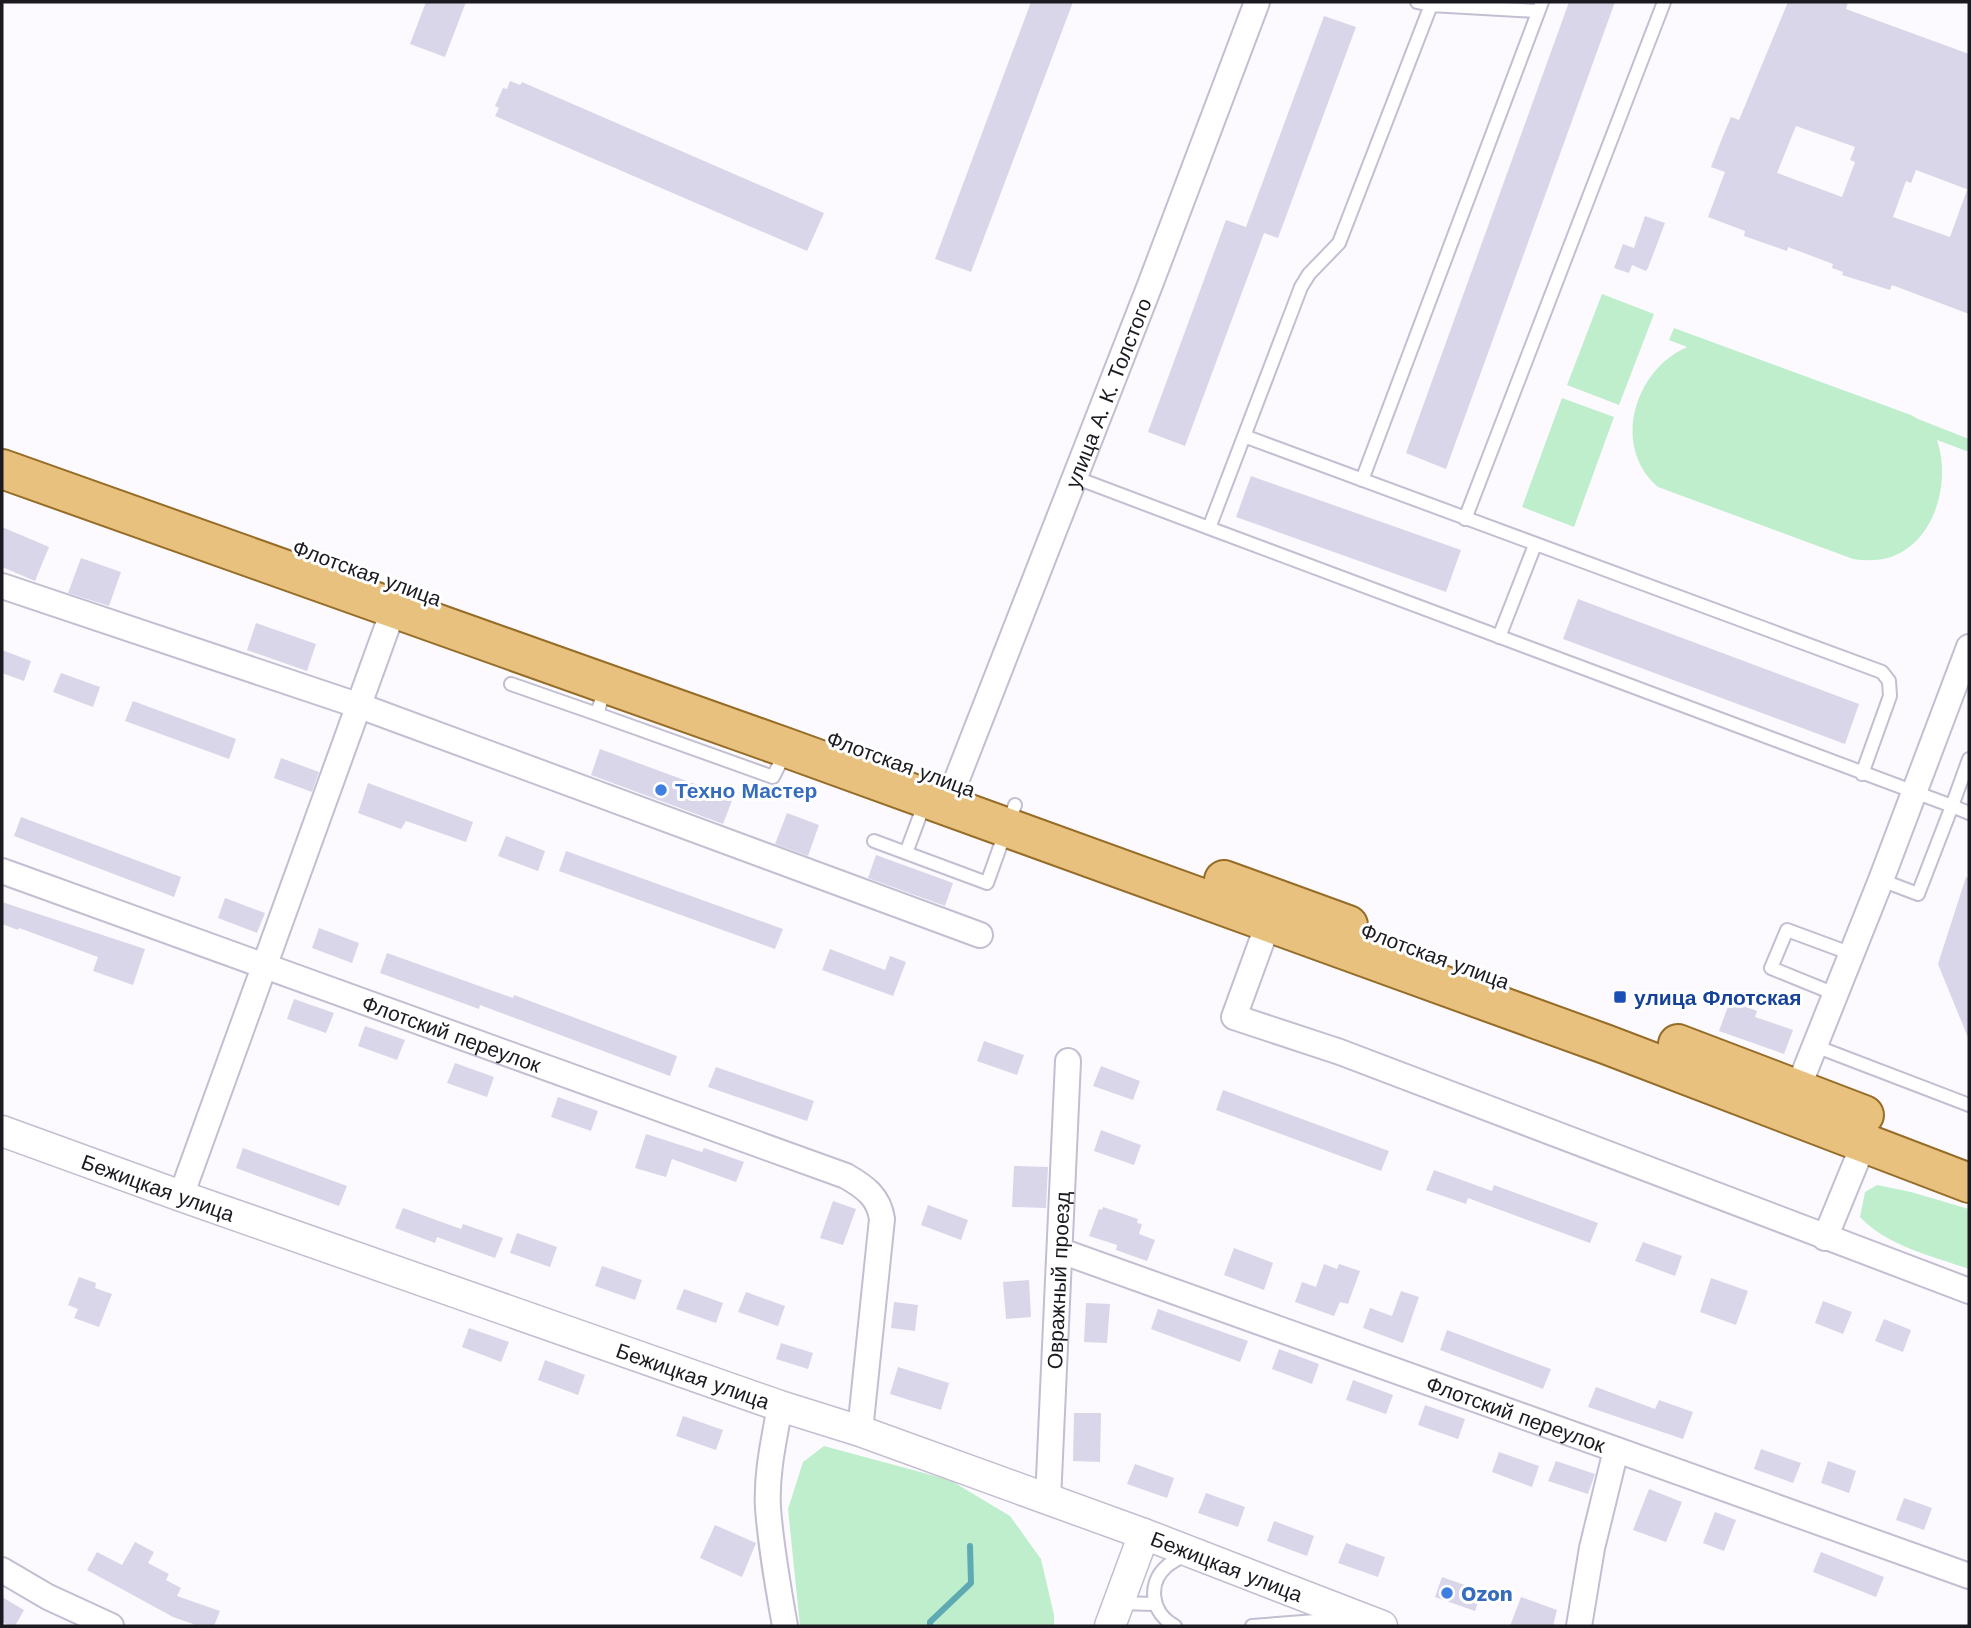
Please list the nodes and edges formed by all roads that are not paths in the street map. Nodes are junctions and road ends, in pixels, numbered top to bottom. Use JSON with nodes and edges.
{"nodes":[{"id":1,"x":1257,"y":2,"type":"edge"},
{"id":2,"x":1417,"y":2,"type":"edge"},
{"id":3,"x":1664,"y":2,"type":"edge"},
{"id":4,"x":1431,"y":5,"type":"junction"},
{"id":5,"x":1539,"y":6,"type":"edge"},
{"id":6,"x":1244,"y":436,"type":"junction"},
{"id":7,"x":2,"y":445,"type":"edge"},
{"id":8,"x":2,"y":469,"type":"edge"},
{"id":9,"x":1074,"y":477,"type":"junction"},
{"id":10,"x":1362,"y":480,"type":"junction"},
{"id":11,"x":1465,"y":519,"type":"junction"},
{"id":12,"x":1209,"y":528,"type":"junction"},
{"id":13,"x":1535,"y":545,"type":"junction"},
{"id":14,"x":2,"y":586,"type":"edge"},
{"id":15,"x":394,"y":608,"type":"junction"},
{"id":16,"x":1499,"y":638,"type":"junction"},
{"id":17,"x":1969,"y":646,"type":"edge"},
{"id":18,"x":510,"y":684,"type":"dead end"},
{"id":19,"x":602,"y":699,"type":"junction"},
{"id":20,"x":360,"y":706,"type":"junction"},
{"id":21,"x":1969,"y":759,"type":"edge"},
{"id":22,"x":1862,"y":774,"type":"junction"},
{"id":23,"x":941,"y":791,"type":"junction"},
{"id":24,"x":1914,"y":793,"type":"junction"},
{"id":25,"x":1952,"y":806,"type":"junction"},
{"id":26,"x":1969,"y":813,"type":"edge"},
{"id":27,"x":1010,"y":816,"type":"junction"},
{"id":28,"x":874,"y":841,"type":"dead end"},
{"id":29,"x":906,"y":853,"type":"junction"},
{"id":30,"x":2,"y":871,"type":"edge"},
{"id":31,"x":1881,"y":880,"type":"junction"},
{"id":32,"x":1268,"y":924,"type":"junction"},
{"id":33,"x":980,"y":935,"type":"dead end"},
{"id":34,"x":1852,"y":954,"type":"junction"},
{"id":35,"x":264,"y":967,"type":"junction"},
{"id":36,"x":1835,"y":995,"type":"junction"},
{"id":37,"x":1815,"y":1046,"type":"junction"},
{"id":38,"x":1068,"y":1061,"type":"dead end"},
{"id":39,"x":1793,"y":1101,"type":"junction"},
{"id":40,"x":1969,"y":1105,"type":"edge"},
{"id":41,"x":2,"y":1131,"type":"edge"},
{"id":42,"x":1864,"y":1143,"type":"junction"},
{"id":43,"x":1969,"y":1157,"type":"edge"},
{"id":44,"x":1969,"y":1183,"type":"edge"},
{"id":45,"x":181,"y":1196,"type":"junction"},
{"id":46,"x":1825,"y":1238,"type":"junction"},
{"id":47,"x":1061,"y":1251,"type":"junction"},
{"id":48,"x":1969,"y":1291,"type":"edge"},
{"id":49,"x":780,"y":1406,"type":"junction"},
{"id":50,"x":860,"y":1431,"type":"junction"},
{"id":51,"x":1616,"y":1450,"type":"junction"},
{"id":52,"x":1048,"y":1500,"type":"junction"},
{"id":53,"x":1144,"y":1534,"type":"junction"},
{"id":54,"x":1190,"y":1552,"type":"junction"},
{"id":55,"x":2,"y":1570,"type":"edge"},
{"id":56,"x":1969,"y":1576,"type":"edge"},
{"id":57,"x":1154,"y":1604,"type":"junction"},
{"id":58,"x":1114,"y":1615,"type":"edge"},
{"id":59,"x":1372,"y":1622,"type":"edge"},
{"id":60,"x":111,"y":1626,"type":"edge"},
{"id":61,"x":785,"y":1626,"type":"edge"},
{"id":62,"x":1175,"y":1626,"type":"edge"},
{"id":63,"x":1252,"y":1626,"type":"edge"},
{"id":64,"x":1580,"y":1626,"type":"edge"}],
"edges":[{"from":1,"to":9,"type":"street","name":"улица А. К. Толстого"},
{"from":2,"to":4,"type":"lane"},
{"from":3,"to":11,"type":"lane"},
{"from":4,"to":5,"type":"lane"},
{"from":4,"to":6,"type":"lane"},
{"from":5,"to":10,"type":"lane"},
{"from":6,"to":10,"type":"lane"},
{"from":6,"to":12,"type":"lane"},
{"from":7,"to":23,"type":"main road","name":"Флотская улица"},
{"from":8,"to":15,"type":"main road","name":"Флотская улица"},
{"from":9,"to":12,"type":"lane"},
{"from":9,"to":23,"type":"street","name":"улица А. К. Толстого"},
{"from":10,"to":11,"type":"lane"},
{"from":11,"to":13,"type":"lane"},
{"from":12,"to":16,"type":"lane"},
{"from":13,"to":16,"type":"lane"},
{"from":13,"to":22,"type":"lane"},
{"from":14,"to":20,"type":"street"},
{"from":15,"to":19,"type":"main road","name":"Флотская улица"},
{"from":15,"to":20,"type":"street"},
{"from":16,"to":22,"type":"lane"},
{"from":17,"to":24,"type":"street"},
{"from":18,"to":19,"type":"lane"},
{"from":19,"to":23,"type":"main road","name":"Флотская улица"},
{"from":20,"to":33,"type":"street"},
{"from":20,"to":35,"type":"street"},
{"from":21,"to":25,"type":"lane"},
{"from":22,"to":24,"type":"lane"},
{"from":23,"to":27,"type":"main road","name":"Флотская улица"},
{"from":23,"to":29,"type":"lane"},
{"from":24,"to":25,"type":"lane"},
{"from":24,"to":31,"type":"street"},
{"from":25,"to":26,"type":"lane"},
{"from":25,"to":31,"type":"lane"},
{"from":27,"to":29,"type":"lane"},
{"from":27,"to":32,"type":"main road","name":"Флотская улица"},
{"from":27,"to":39,"type":"main road","name":"Флотская улица"},
{"from":28,"to":29,"type":"lane"},
{"from":30,"to":35,"type":"street","name":"Флотский переулок"},
{"from":31,"to":34,"type":"street"},
{"from":32,"to":39,"type":"main road","name":"Флотская улица"},
{"from":32,"to":46,"type":"street"},
{"from":34,"to":36,"type":"street"},
{"from":34,"to":36,"type":"lane"},
{"from":35,"to":45,"type":"street"},
{"from":35,"to":50,"type":"street","name":"Флотский переулок"},
{"from":36,"to":37,"type":"street"},
{"from":37,"to":39,"type":"street"},
{"from":37,"to":40,"type":"lane"},
{"from":38,"to":47,"type":"street","name":"Овражный проезд"},
{"from":39,"to":42,"type":"main road","name":"Флотская улица"},
{"from":39,"to":43,"type":"main road","name":"Флотская улица"},
{"from":41,"to":45,"type":"street","name":"Бежицкая улица"},
{"from":42,"to":44,"type":"main road","name":"Флотская улица"},
{"from":42,"to":46,"type":"street"},
{"from":45,"to":49,"type":"street","name":"Бежицкая улица"},
{"from":46,"to":48,"type":"street"},
{"from":47,"to":51,"type":"street","name":"Флотский переулок"},
{"from":47,"to":52,"type":"street","name":"Овражный проезд"},
{"from":49,"to":50,"type":"street","name":"Бежицкая улица"},
{"from":49,"to":61,"type":"street"},
{"from":50,"to":52,"type":"street","name":"Бежицкая улица"},
{"from":51,"to":56,"type":"street","name":"Флотский переулок"},
{"from":51,"to":64,"type":"street"},
{"from":52,"to":53,"type":"street","name":"Бежицкая улица"},
{"from":53,"to":54,"type":"street","name":"Бежицкая улица"},
{"from":53,"to":58,"type":"street"},
{"from":54,"to":57,"type":"lane"},
{"from":54,"to":59,"type":"street","name":"Бежицкая улица"},
{"from":55,"to":60,"type":"street"},
{"from":57,"to":58,"type":"lane"},
{"from":57,"to":62,"type":"lane"},
{"from":59,"to":63,"type":"lane"}]}
